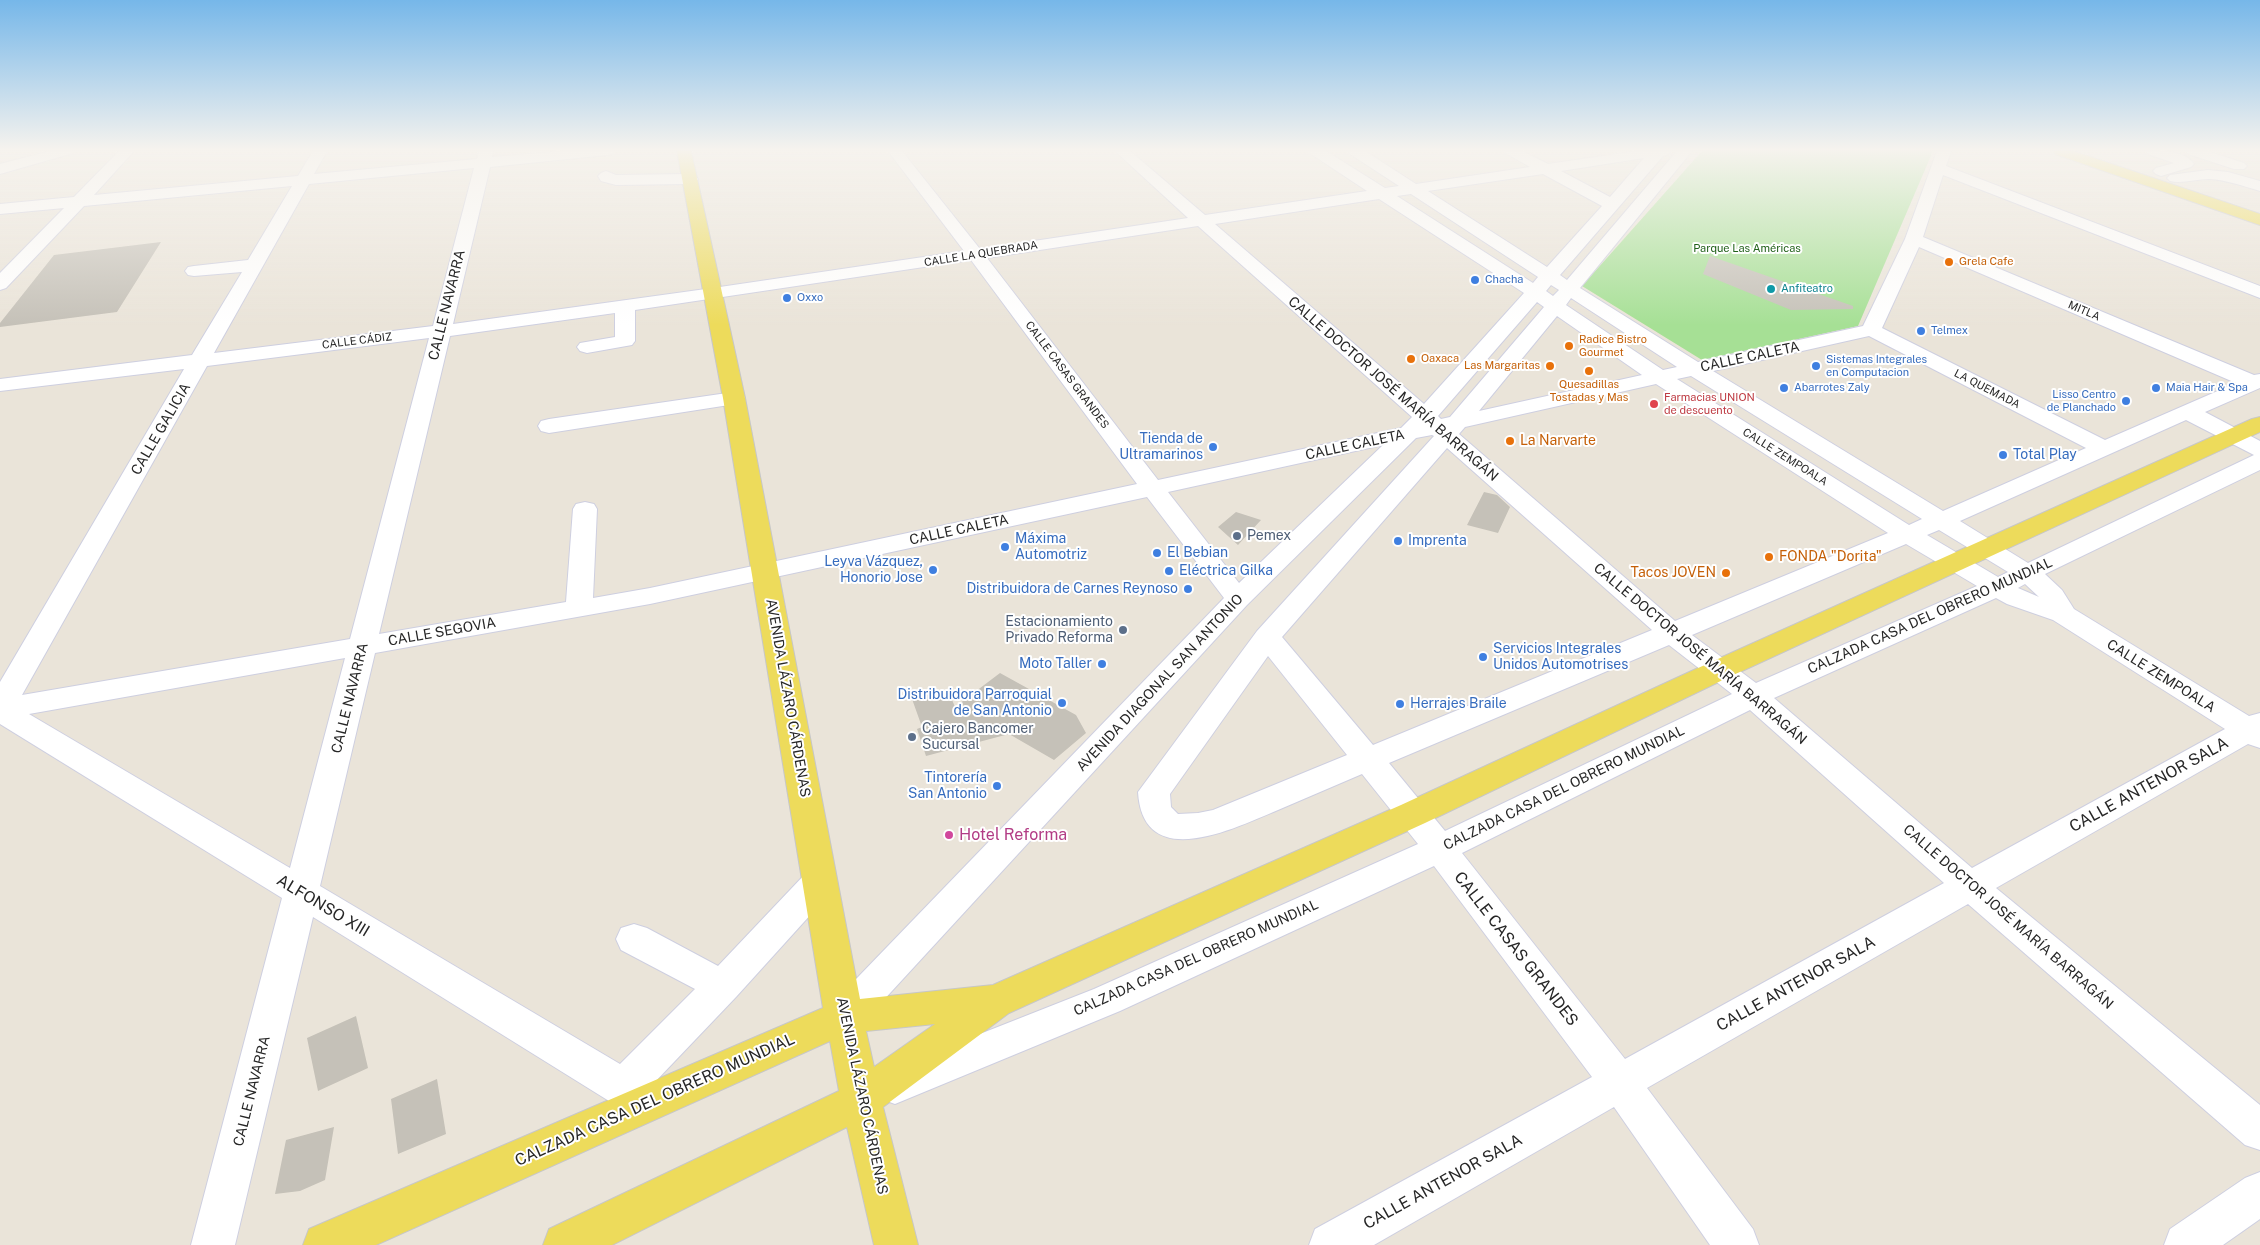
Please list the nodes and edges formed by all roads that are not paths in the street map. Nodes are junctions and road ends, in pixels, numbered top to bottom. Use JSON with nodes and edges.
{"nodes":[{"id":1,"x":70,"y":209,"type":"edge"},
{"id":2,"x":287,"y":209,"type":"edge"},
{"id":3,"x":471,"y":209,"type":"edge"},
{"id":4,"x":696,"y":209,"type":"edge"},
{"id":5,"x":941,"y":209,"type":"edge"},
{"id":6,"x":1189,"y":209,"type":"edge"},
{"id":7,"x":1275,"y":209,"type":"edge"},
{"id":8,"x":1410,"y":209,"type":"edge"},
{"id":9,"x":1443,"y":209,"type":"edge"},
{"id":10,"x":1608,"y":209,"type":"edge"},
{"id":11,"x":1629,"y":209,"type":"edge"},
{"id":12,"x":1924,"y":209,"type":"edge"},
{"id":13,"x":2061,"y":209,"type":"edge"},
{"id":14,"x":2228,"y":209,"type":"edge"},
{"id":15,"x":1202,"y":220,"type":"junction"},
{"id":16,"x":2260,"y":220,"type":"edge"},
{"id":17,"x":1914,"y":239,"type":"junction"},
{"id":18,"x":977,"y":255,"type":"junction"},
{"id":19,"x":255,"y":265,"type":"junction"},
{"id":20,"x":194,"y":271,"type":"dead end"},
{"id":21,"x":0,"y":284,"type":"edge"},
{"id":22,"x":1552,"y":290,"type":"junction"},
{"id":23,"x":2260,"y":292,"type":"edge"},
{"id":24,"x":713,"y":294,"type":"junction"},
{"id":25,"x":625,"y":306,"type":"junction"},
{"id":26,"x":1871,"y":330,"type":"junction"},
{"id":27,"x":441,"y":331,"type":"junction"},
{"id":28,"x":587,"y":347,"type":"dead end"},
{"id":29,"x":200,"y":360,"type":"junction"},
{"id":30,"x":1694,"y":369,"type":"junction"},
{"id":31,"x":1659,"y":377,"type":"junction"},
{"id":32,"x":2257,"y":382,"type":"edge"},
{"id":33,"x":0,"y":385,"type":"edge"},
{"id":34,"x":734,"y":398,"type":"junction"},
{"id":35,"x":2187,"y":412,"type":"junction"},
{"id":36,"x":2260,"y":424,"type":"edge"},
{"id":37,"x":549,"y":426,"type":"dead end"},
{"id":38,"x":1434,"y":427,"type":"junction"},
{"id":39,"x":2233,"y":436,"type":"junction"},
{"id":40,"x":2104,"y":448,"type":"junction"},
{"id":41,"x":2260,"y":450,"type":"edge"},
{"id":42,"x":2260,"y":460,"type":"edge"},
{"id":43,"x":1152,"y":489,"type":"junction"},
{"id":44,"x":586,"y":509,"type":"dead end"},
{"id":45,"x":1942,"y":520,"type":"junction"},
{"id":46,"x":1906,"y":534,"type":"junction"},
{"id":47,"x":1987,"y":548,"type":"junction"},
{"id":48,"x":1953,"y":563,"type":"junction"},
{"id":49,"x":765,"y":570,"type":"junction"},
{"id":50,"x":2027,"y":573,"type":"junction"},
{"id":51,"x":1996,"y":588,"type":"junction"},
{"id":52,"x":1238,"y":599,"type":"junction"},
{"id":53,"x":579,"y":609,"type":"junction"},
{"id":54,"x":2063,"y":614,"type":"junction"},
{"id":55,"x":1672,"y":633,"type":"junction"},
{"id":56,"x":1266,"y":637,"type":"junction"},
{"id":57,"x":363,"y":646,"type":"junction"},
{"id":58,"x":1719,"y":670,"type":"junction"},
{"id":59,"x":1753,"y":696,"type":"junction"},
{"id":60,"x":0,"y":709,"type":"edge"},
{"id":61,"x":2256,"y":730,"type":"edge"},
{"id":62,"x":1367,"y":760,"type":"junction"},
{"id":63,"x":1413,"y":814,"type":"junction"},
{"id":64,"x":1439,"y":849,"type":"junction"},
{"id":65,"x":820,"y":881,"type":"junction"},
{"id":66,"x":1970,"y":886,"type":"junction"},
{"id":67,"x":302,"y":892,"type":"junction"},
{"id":68,"x":634,"y":939,"type":"dead end"},
{"id":69,"x":723,"y":986,"type":"junction"},
{"id":70,"x":996,"y":1001,"type":"junction"},
{"id":71,"x":844,"y":1017,"type":"junction"},
{"id":72,"x":1620,"y":1083,"type":"junction"},
{"id":73,"x":635,"y":1095,"type":"junction"},
{"id":74,"x":861,"y":1100,"type":"junction"},
{"id":75,"x":2260,"y":1131,"type":"edge"},
{"id":76,"x":2260,"y":1193,"type":"edge"},
{"id":77,"x":213,"y":1245,"type":"edge"},
{"id":78,"x":325,"y":1245,"type":"edge"},
{"id":79,"x":565,"y":1245,"type":"edge"},
{"id":80,"x":896,"y":1245,"type":"edge"},
{"id":81,"x":1331,"y":1245,"type":"edge"},
{"id":82,"x":1737,"y":1245,"type":"edge"},
{"id":83,"x":2186,"y":1245,"type":"edge"}],
"edges":[{"from":1,"to":21,"type":"street"},
{"from":2,"to":19,"type":"street","name":"CALLE GALICIA"},
{"from":3,"to":27,"type":"street","name":"CALLE NAVARRA"},
{"from":4,"to":24,"type":"main road","name":"AVENIDA LÁZARO CÁRDENAS"},
{"from":5,"to":18,"type":"street","name":"CALLE CASAS GRANDES"},
{"from":6,"to":15,"type":"street","name":"CALLE DOCTOR JOSÉ MARÍA BARRAGÁN"},
{"from":7,"to":15,"type":"street","name":"CALLE LA QUEBRADA"},
{"from":8,"to":22,"type":"street","name":"CALLE ZEMPOALA"},
{"from":9,"to":22,"type":"street","name":"CALLE ZEMPOALA"},
{"from":10,"to":22,"type":"street","name":"AVENIDA DIAGONAL SAN ANTONIO"},
{"from":11,"to":22,"type":"street","name":"AVENIDA DIAGONAL SAN ANTONIO"},
{"from":12,"to":17,"type":"street"},
{"from":13,"to":23,"type":"street"},
{"from":14,"to":16,"type":"main road"},
{"from":15,"to":18,"type":"street","name":"CALLE LA QUEBRADA"},
{"from":15,"to":38,"type":"street","name":"CALLE DOCTOR JOSÉ MARÍA BARRAGÁN"},
{"from":17,"to":26,"type":"street"},
{"from":17,"to":32,"type":"street","name":"MITLA"},
{"from":18,"to":24,"type":"street","name":"CALLE LA QUEBRADA"},
{"from":18,"to":43,"type":"street","name":"CALLE CASAS GRANDES"},
{"from":19,"to":20,"type":"street"},
{"from":19,"to":29,"type":"street","name":"CALLE GALICIA"},
{"from":22,"to":30,"type":"street","name":"CALLE ZEMPOALA"},
{"from":22,"to":31,"type":"street","name":"CALLE ZEMPOALA"},
{"from":22,"to":38,"type":"street","name":"AVENIDA DIAGONAL SAN ANTONIO"},
{"from":24,"to":25,"type":"street","name":"CALLE CÁDIZ"},
{"from":24,"to":34,"type":"main road","name":"AVENIDA LÁZARO CÁRDENAS"},
{"from":25,"to":27,"type":"street","name":"CALLE CÁDIZ"},
{"from":25,"to":28,"type":"street"},
{"from":26,"to":30,"type":"street","name":"CALLE CALETA"},
{"from":26,"to":40,"type":"street","name":"LA QUEMADA"},
{"from":27,"to":29,"type":"street","name":"CALLE CÁDIZ"},
{"from":27,"to":57,"type":"street","name":"CALLE NAVARRA"},
{"from":29,"to":33,"type":"street","name":"CALLE CÁDIZ"},
{"from":29,"to":60,"type":"street","name":"CALLE GALICIA"},
{"from":30,"to":31,"type":"street","name":"CALLE CALETA"},
{"from":30,"to":45,"type":"street","name":"CALLE ZEMPOALA"},
{"from":31,"to":38,"type":"street","name":"CALLE CALETA"},
{"from":31,"to":46,"type":"street","name":"CALLE ZEMPOALA"},
{"from":32,"to":35,"type":"street"},
{"from":34,"to":37,"type":"street"},
{"from":34,"to":49,"type":"main road","name":"AVENIDA LÁZARO CÁRDENAS"},
{"from":35,"to":39,"type":"street"},
{"from":35,"to":40,"type":"street"},
{"from":36,"to":39,"type":"main road","name":"CALZADA CASA DEL OBRERO MUNDIAL"},
{"from":38,"to":43,"type":"street","name":"CALLE CALETA"},
{"from":38,"to":52,"type":"street","name":"AVENIDA DIAGONAL SAN ANTONIO"},
{"from":38,"to":55,"type":"street","name":"CALLE DOCTOR JOSÉ MARÍA BARRAGÁN"},
{"from":38,"to":56,"type":"street","name":"AVENIDA DIAGONAL SAN ANTONIO"},
{"from":39,"to":41,"type":"street"},
{"from":39,"to":47,"type":"main road","name":"CALZADA CASA DEL OBRERO MUNDIAL"},
{"from":40,"to":45,"type":"street"},
{"from":42,"to":50,"type":"street","name":"CALZADA CASA DEL OBRERO MUNDIAL"},
{"from":43,"to":49,"type":"street","name":"CALLE CALETA"},
{"from":43,"to":52,"type":"street","name":"CALLE CASAS GRANDES"},
{"from":44,"to":53,"type":"street"},
{"from":45,"to":46,"type":"street"},
{"from":45,"to":47,"type":"street","name":"CALLE ZEMPOALA"},
{"from":46,"to":48,"type":"street","name":"CALLE ZEMPOALA"},
{"from":46,"to":55,"type":"street"},
{"from":47,"to":48,"type":"main road","name":"CALZADA CASA DEL OBRERO MUNDIAL"},
{"from":47,"to":50,"type":"street","name":"CALLE ZEMPOALA"},
{"from":48,"to":51,"type":"street","name":"CALLE ZEMPOALA"},
{"from":48,"to":58,"type":"main road","name":"CALZADA CASA DEL OBRERO MUNDIAL"},
{"from":49,"to":53,"type":"street","name":"CALLE SEGOVIA"},
{"from":49,"to":65,"type":"main road","name":"AVENIDA LÁZARO CÁRDENAS"},
{"from":50,"to":51,"type":"street","name":"CALZADA CASA DEL OBRERO MUNDIAL"},
{"from":50,"to":54,"type":"street","name":"CALLE ZEMPOALA"},
{"from":51,"to":54,"type":"street","name":"CALLE ZEMPOALA"},
{"from":51,"to":59,"type":"street","name":"CALZADA CASA DEL OBRERO MUNDIAL"},
{"from":52,"to":71,"type":"street","name":"AVENIDA DIAGONAL SAN ANTONIO"},
{"from":53,"to":57,"type":"street","name":"CALLE SEGOVIA"},
{"from":54,"to":61,"type":"street","name":"CALLE ZEMPOALA"},
{"from":55,"to":58,"type":"street","name":"CALLE DOCTOR JOSÉ MARÍA BARRAGÁN"},
{"from":55,"to":62,"type":"street"},
{"from":56,"to":62,"type":"street","name":"CALLE CASAS GRANDES"},
{"from":56,"to":62,"type":"street","name":"AVENIDA DIAGONAL SAN ANTONIO"},
{"from":57,"to":60,"type":"street","name":"CALLE SEGOVIA"},
{"from":57,"to":67,"type":"street","name":"CALLE NAVARRA"},
{"from":58,"to":59,"type":"street","name":"CALLE DOCTOR JOSÉ MARÍA BARRAGÁN"},
{"from":58,"to":63,"type":"main road","name":"CALZADA CASA DEL OBRERO MUNDIAL"},
{"from":59,"to":64,"type":"street","name":"CALZADA CASA DEL OBRERO MUNDIAL"},
{"from":59,"to":66,"type":"street","name":"CALLE DOCTOR JOSÉ MARÍA BARRAGÁN"},
{"from":60,"to":67,"type":"street","name":"ALFONSO XIII"},
{"from":61,"to":66,"type":"street","name":"CALLE ANTENOR SALA"},
{"from":62,"to":63,"type":"street","name":"CALLE CASAS GRANDES"},
{"from":63,"to":64,"type":"street","name":"CALLE CASAS GRANDES"},
{"from":63,"to":70,"type":"main road","name":"CALZADA CASA DEL OBRERO MUNDIAL"},
{"from":64,"to":72,"type":"street","name":"CALLE CASAS GRANDES"},
{"from":64,"to":74,"type":"street","name":"CALZADA CASA DEL OBRERO MUNDIAL"},
{"from":65,"to":69,"type":"street"},
{"from":65,"to":71,"type":"main road","name":"AVENIDA LÁZARO CÁRDENAS"},
{"from":66,"to":72,"type":"street","name":"CALLE ANTENOR SALA"},
{"from":66,"to":75,"type":"street","name":"CALLE DOCTOR JOSÉ MARÍA BARRAGÁN"},
{"from":67,"to":73,"type":"street","name":"ALFONSO XIII"},
{"from":67,"to":77,"type":"street","name":"CALLE NAVARRA"},
{"from":68,"to":69,"type":"street"},
{"from":69,"to":73,"type":"street"},
{"from":70,"to":71,"type":"main road","name":"CALZADA CASA DEL OBRERO MUNDIAL"},
{"from":70,"to":74,"type":"main road","name":"CALZADA CASA DEL OBRERO MUNDIAL"},
{"from":71,"to":73,"type":"main road","name":"CALZADA CASA DEL OBRERO MUNDIAL"},
{"from":71,"to":74,"type":"main road","name":"AVENIDA LÁZARO CÁRDENAS"},
{"from":72,"to":81,"type":"street","name":"CALLE ANTENOR SALA"},
{"from":72,"to":82,"type":"street","name":"CALLE CASAS GRANDES"},
{"from":73,"to":78,"type":"main road","name":"CALZADA CASA DEL OBRERO MUNDIAL"},
{"from":74,"to":79,"type":"main road","name":"CALZADA CASA DEL OBRERO MUNDIAL"},
{"from":74,"to":80,"type":"main road","name":"AVENIDA LÁZARO CÁRDENAS"},
{"from":76,"to":83,"type":"street"}]}
